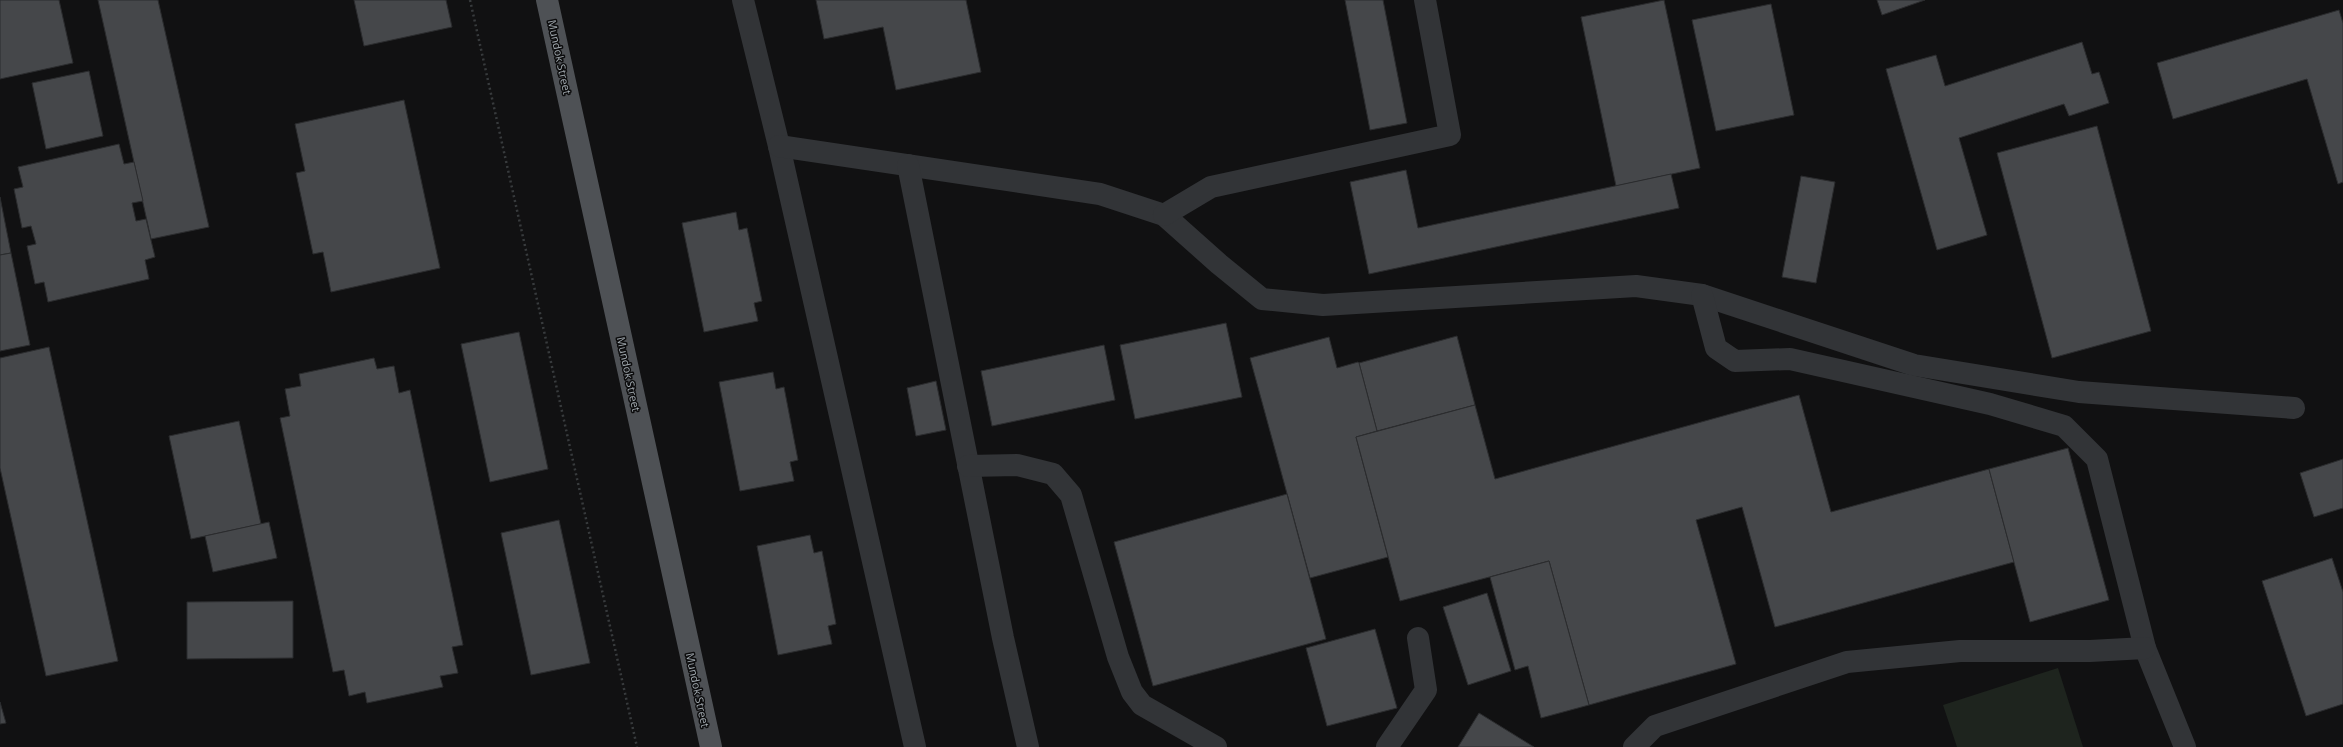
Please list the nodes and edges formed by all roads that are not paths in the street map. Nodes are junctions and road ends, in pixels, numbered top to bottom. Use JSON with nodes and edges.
{"nodes":[{"id":1,"x":547,"y":0,"type":"edge"},
{"id":2,"x":743,"y":0,"type":"edge"},
{"id":3,"x":1425,"y":0,"type":"edge"},
{"id":4,"x":779,"y":146,"type":"junction"},
{"id":5,"x":908,"y":165,"type":"junction"},
{"id":6,"x":1164,"y":215,"type":"junction"},
{"id":7,"x":1702,"y":295,"type":"junction"},
{"id":8,"x":2294,"y":408,"type":"dead end"},
{"id":9,"x":968,"y":466,"type":"junction"},
{"id":10,"x":1418,"y":638,"type":"dead end"},
{"id":11,"x":2145,"y":648,"type":"junction"},
{"id":12,"x":711,"y":747,"type":"edge"},
{"id":13,"x":915,"y":747,"type":"edge"},
{"id":14,"x":1028,"y":747,"type":"edge"},
{"id":15,"x":1216,"y":747,"type":"edge"},
{"id":16,"x":1387,"y":747,"type":"edge"},
{"id":17,"x":1634,"y":747,"type":"edge"},
{"id":18,"x":2185,"y":747,"type":"edge"}],
"edges":[{"from":1,"to":12,"type":"main road","name":"Mundok Street"},
{"from":2,"to":4,"type":"street"},
{"from":3,"to":6,"type":"street"},
{"from":4,"to":5,"type":"street"},
{"from":4,"to":13,"type":"street"},
{"from":5,"to":6,"type":"street"},
{"from":5,"to":9,"type":"street"},
{"from":6,"to":7,"type":"street"},
{"from":7,"to":8,"type":"street"},
{"from":7,"to":11,"type":"street"},
{"from":9,"to":14,"type":"street"},
{"from":9,"to":15,"type":"street"},
{"from":10,"to":16,"type":"street"},
{"from":11,"to":17,"type":"street"},
{"from":11,"to":18,"type":"street"}]}
